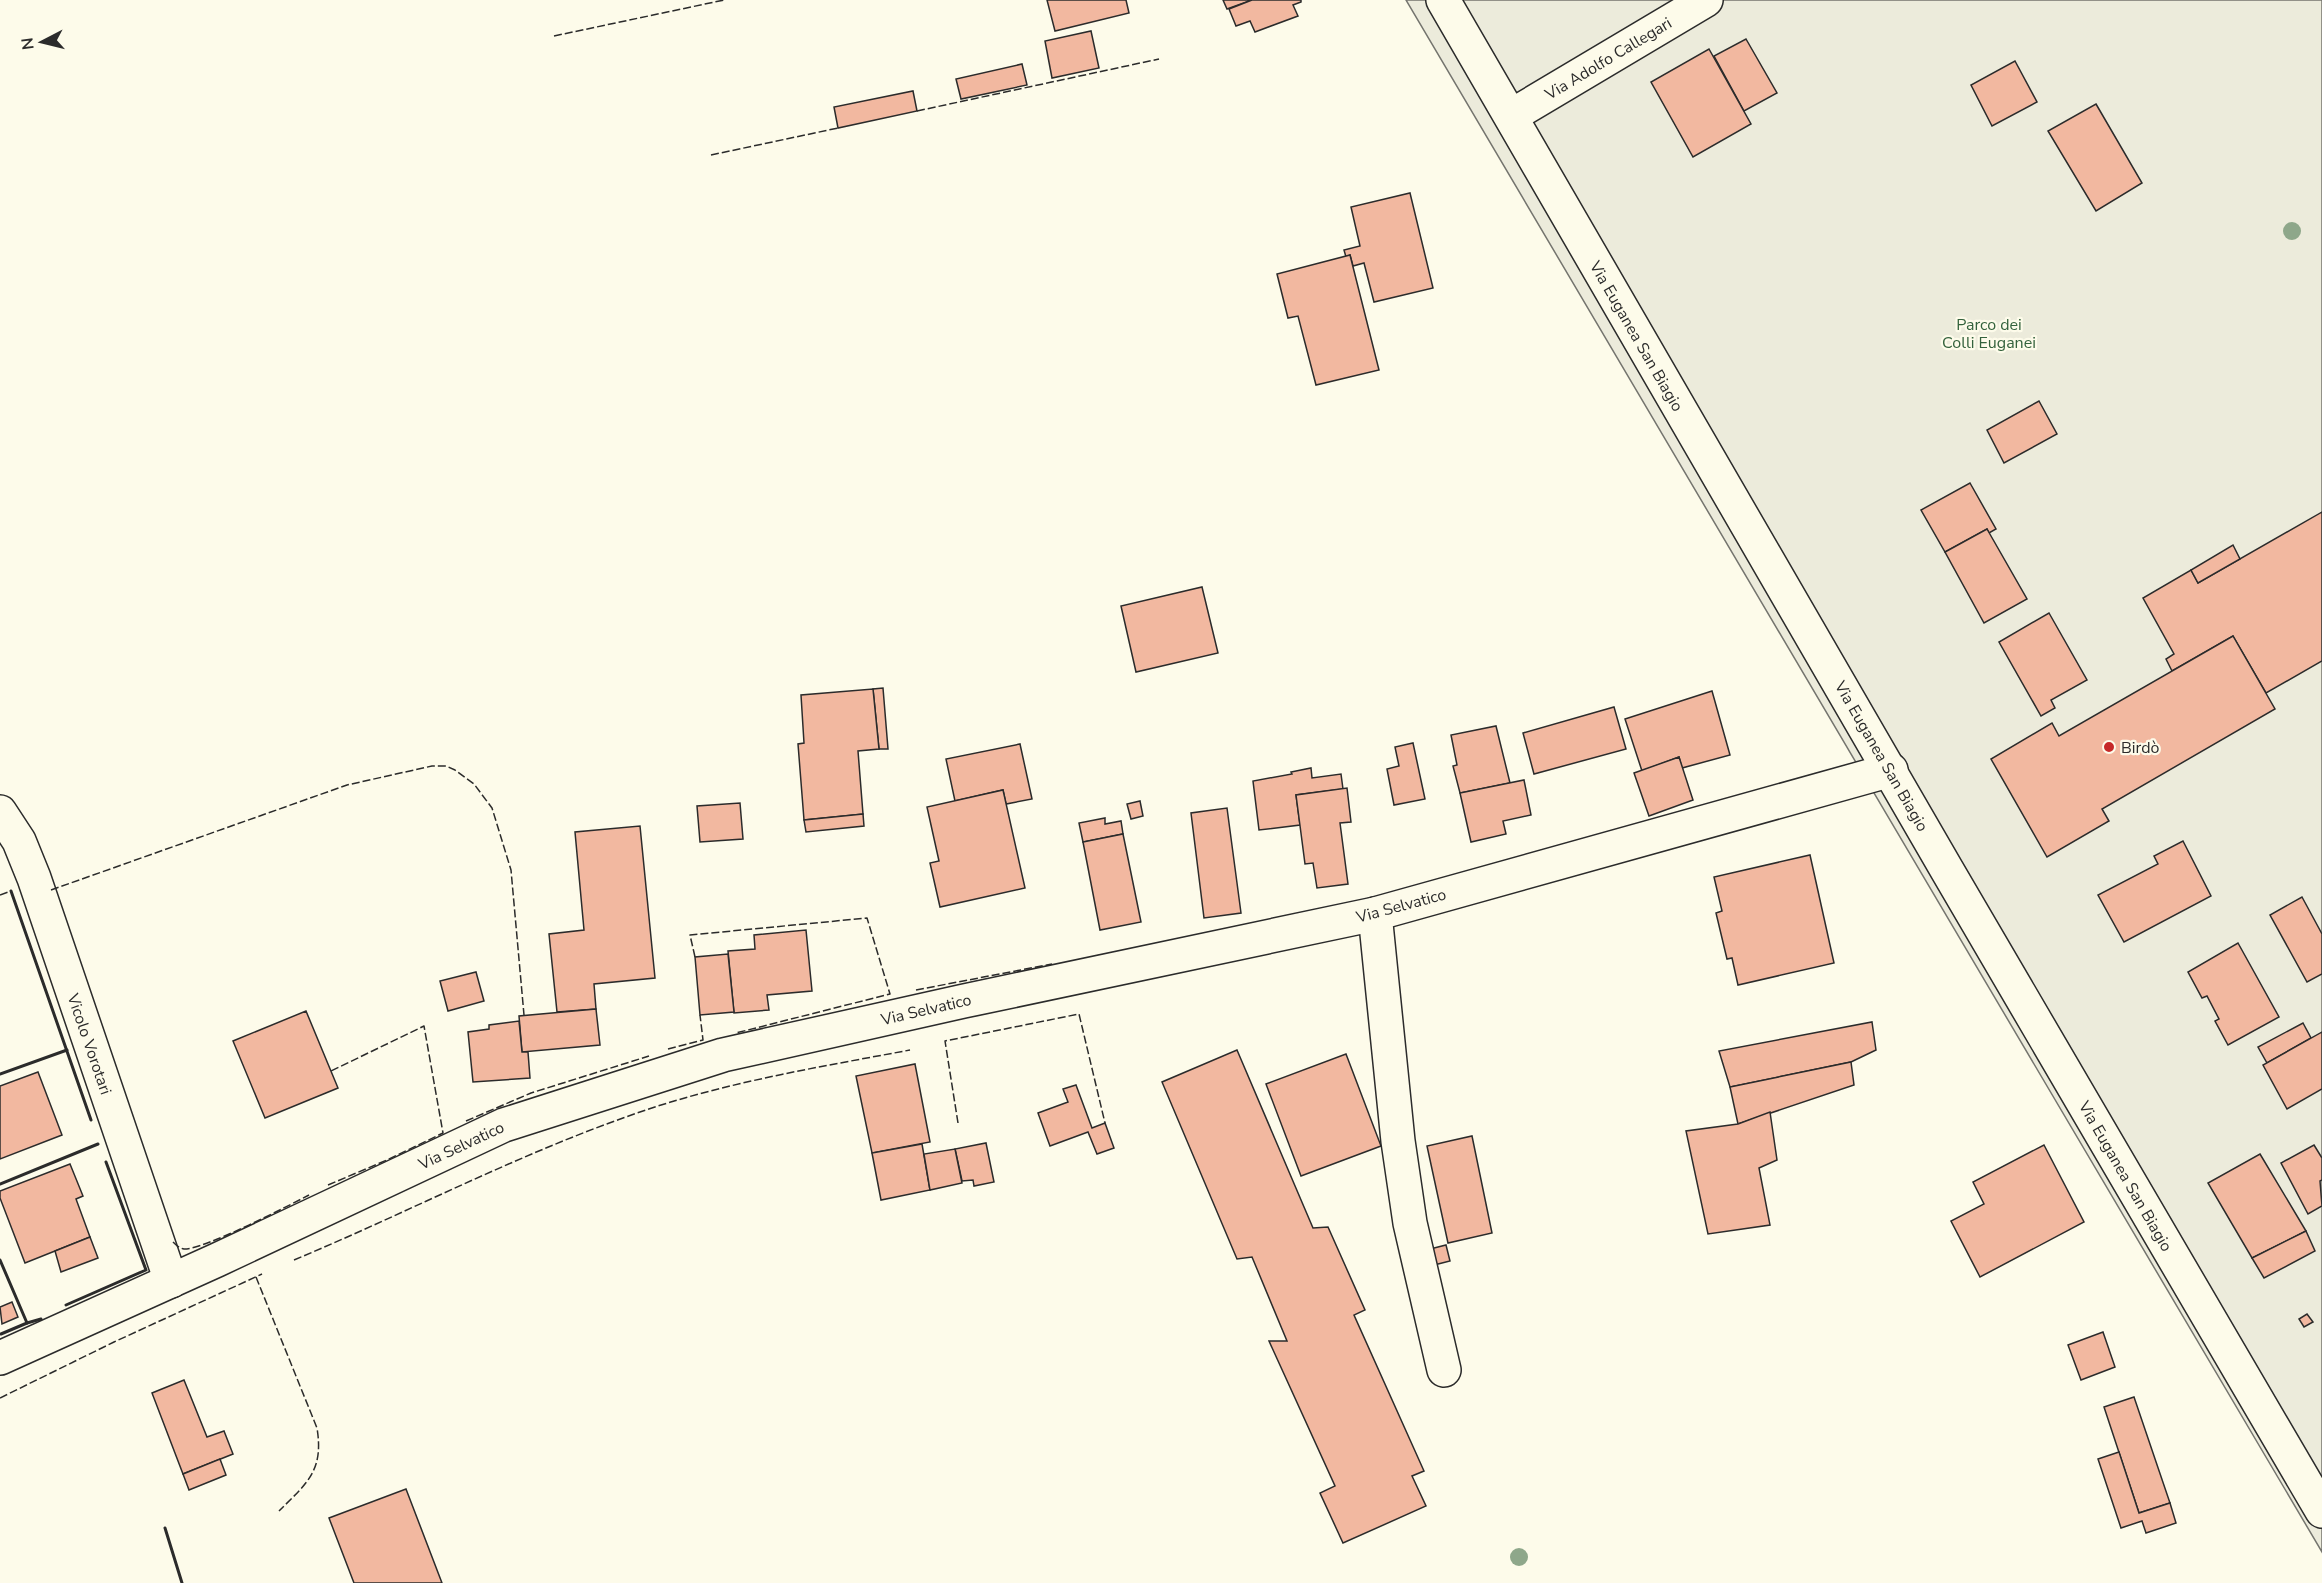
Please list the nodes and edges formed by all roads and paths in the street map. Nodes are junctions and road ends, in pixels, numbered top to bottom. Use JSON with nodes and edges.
{"nodes":[{"id":1,"x":1443,"y":0,"type":"edge"},
{"id":2,"x":1706,"y":0,"type":"edge"},
{"id":3,"x":1510,"y":116,"type":"junction"},
{"id":4,"x":1891,"y":770,"type":"junction"},
{"id":5,"x":0,"y":812,"type":"edge"},
{"id":6,"x":1375,"y":914,"type":"junction"},
{"id":7,"x":171,"y":1281,"type":"junction"},
{"id":8,"x":0,"y":1358,"type":"edge"},
{"id":9,"x":1444,"y":1370,"type":"dead end"},
{"id":10,"x":2322,"y":1511,"type":"edge"}],
"edges":[{"from":1,"to":3,"type":"street","name":"Via Euganea San Biagio"},
{"from":2,"to":3,"type":"street","name":"Via Adolfo Callegari"},
{"from":3,"to":4,"type":"street","name":"Via Euganea San Biagio"},
{"from":4,"to":6,"type":"street","name":"Via Selvatico"},
{"from":4,"to":10,"type":"street","name":"Via Euganea San Biagio"},
{"from":5,"to":7,"type":"street","name":"Vicolo Vorotari"},
{"from":6,"to":7,"type":"street","name":"Via Selvatico"},
{"from":6,"to":9,"type":"street"},
{"from":7,"to":8,"type":"street","name":"Via Selvatico"}]}
